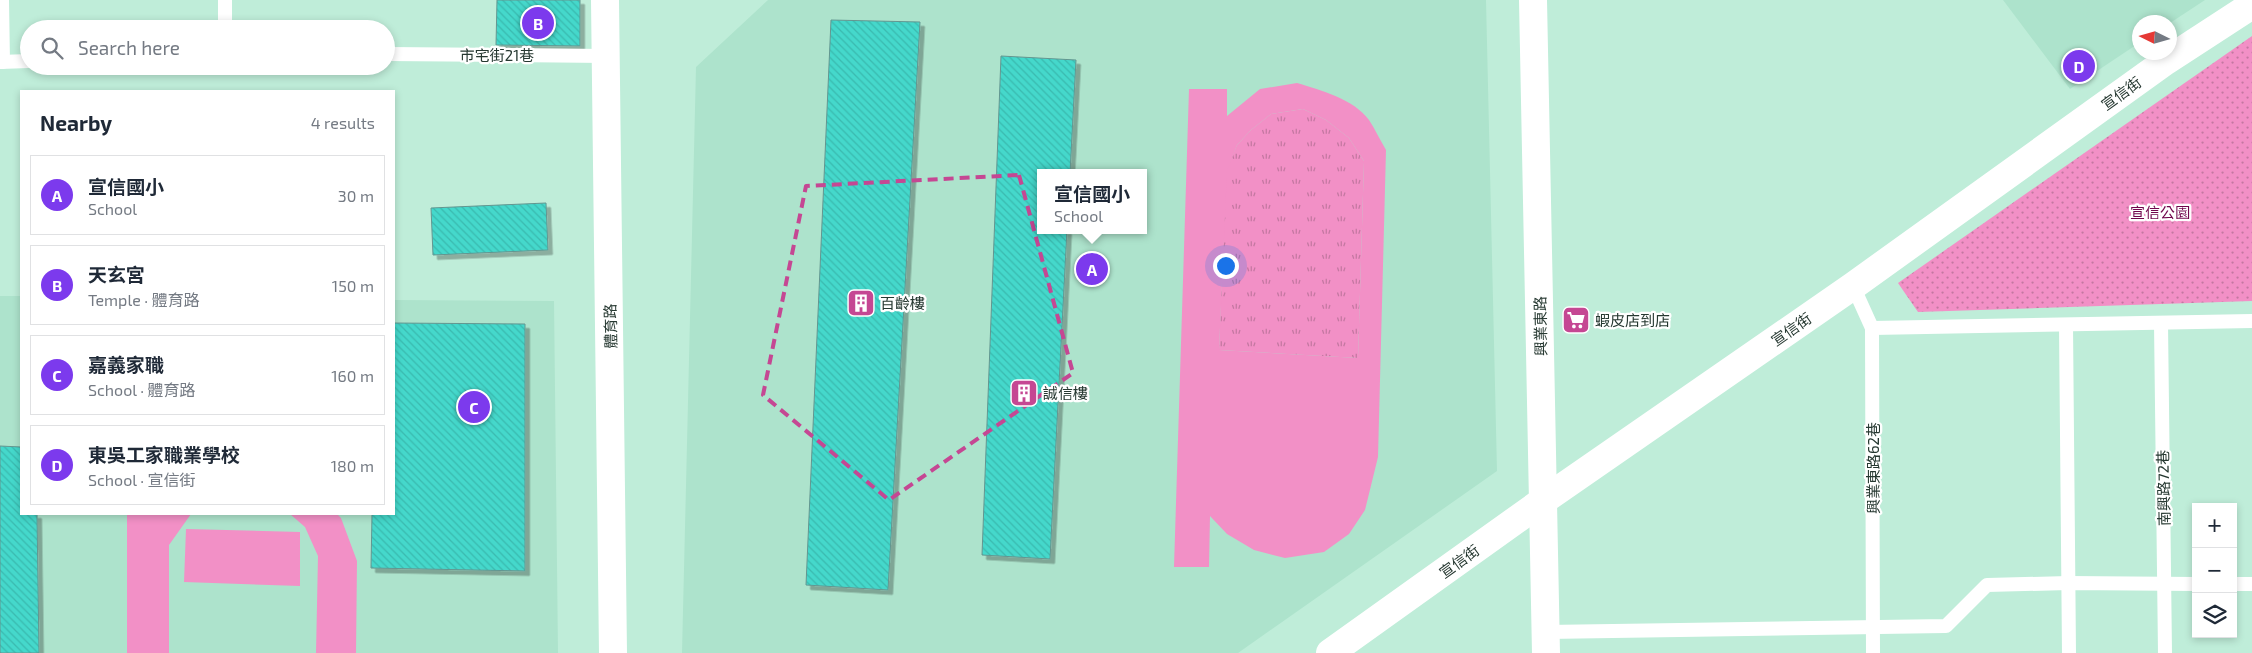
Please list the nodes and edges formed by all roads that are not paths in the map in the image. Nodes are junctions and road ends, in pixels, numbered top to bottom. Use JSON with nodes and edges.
{"nodes":[{"id":1,"x":2,"y":0,"type":"edge"},
{"id":2,"x":225,"y":0,"type":"edge"},
{"id":3,"x":605,"y":0,"type":"edge"},
{"id":4,"x":1533,"y":0,"type":"edge"},
{"id":5,"x":2252,"y":5,"type":"edge"},
{"id":6,"x":225,"y":20,"type":"edge"},
{"id":7,"x":395,"y":54,"type":"edge"},
{"id":8,"x":607,"y":56,"type":"junction"},
{"id":9,"x":20,"y":61,"type":"edge"},
{"id":10,"x":1,"y":62,"type":"edge"},
{"id":11,"x":1853,"y":286,"type":"junction"},
{"id":12,"x":2252,"y":321,"type":"edge"},
{"id":13,"x":2161,"y":323,"type":"junction"},
{"id":14,"x":2066,"y":325,"type":"junction"},
{"id":15,"x":1872,"y":328,"type":"junction"},
{"id":16,"x":1544,"y":500,"type":"junction"},
{"id":17,"x":2068,"y":583,"type":"junction"},
{"id":18,"x":2164,"y":584,"type":"junction"},
{"id":19,"x":2192,"y":584,"type":"edge"},
{"id":20,"x":2237,"y":584,"type":"edge"},
{"id":21,"x":2252,"y":584,"type":"edge"},
{"id":22,"x":1873,"y":626,"type":"junction"},
{"id":23,"x":1546,"y":642,"type":"edge"},
{"id":24,"x":613,"y":653,"type":"edge"},
{"id":25,"x":1330,"y":653,"type":"edge"},
{"id":26,"x":1873,"y":653,"type":"edge"},
{"id":27,"x":2068,"y":653,"type":"edge"},
{"id":28,"x":2165,"y":653,"type":"edge"}],
"edges":[{"from":1,"to":10,"type":"lane"},
{"from":2,"to":6,"type":"lane"},
{"from":3,"to":8,"type":"street","name":"體育路"},
{"from":4,"to":16,"type":"street","name":"興業東路"},
{"from":5,"to":11,"type":"street","name":"宣信街"},
{"from":7,"to":8,"type":"lane","name":"市宅街21巷"},
{"from":8,"to":24,"type":"street","name":"體育路"},
{"from":9,"to":10,"type":"lane"},
{"from":11,"to":15,"type":"lane","name":"興業東路62巷"},
{"from":11,"to":16,"type":"street","name":"宣信街"},
{"from":12,"to":13,"type":"lane"},
{"from":13,"to":14,"type":"lane"},
{"from":13,"to":18,"type":"lane","name":"南興路72巷"},
{"from":14,"to":15,"type":"lane"},
{"from":14,"to":17,"type":"lane"},
{"from":15,"to":22,"type":"lane","name":"興業東路62巷"},
{"from":16,"to":23,"type":"street","name":"興業東路"},
{"from":16,"to":25,"type":"street","name":"宣信街"},
{"from":17,"to":18,"type":"lane"},
{"from":17,"to":22,"type":"lane"},
{"from":17,"to":27,"type":"lane"},
{"from":18,"to":19,"type":"lane"},
{"from":18,"to":28,"type":"lane","name":"南興路72巷"},
{"from":20,"to":21,"type":"lane"},
{"from":22,"to":23,"type":"lane"},
{"from":22,"to":26,"type":"lane","name":"興業東路62巷"}]}
